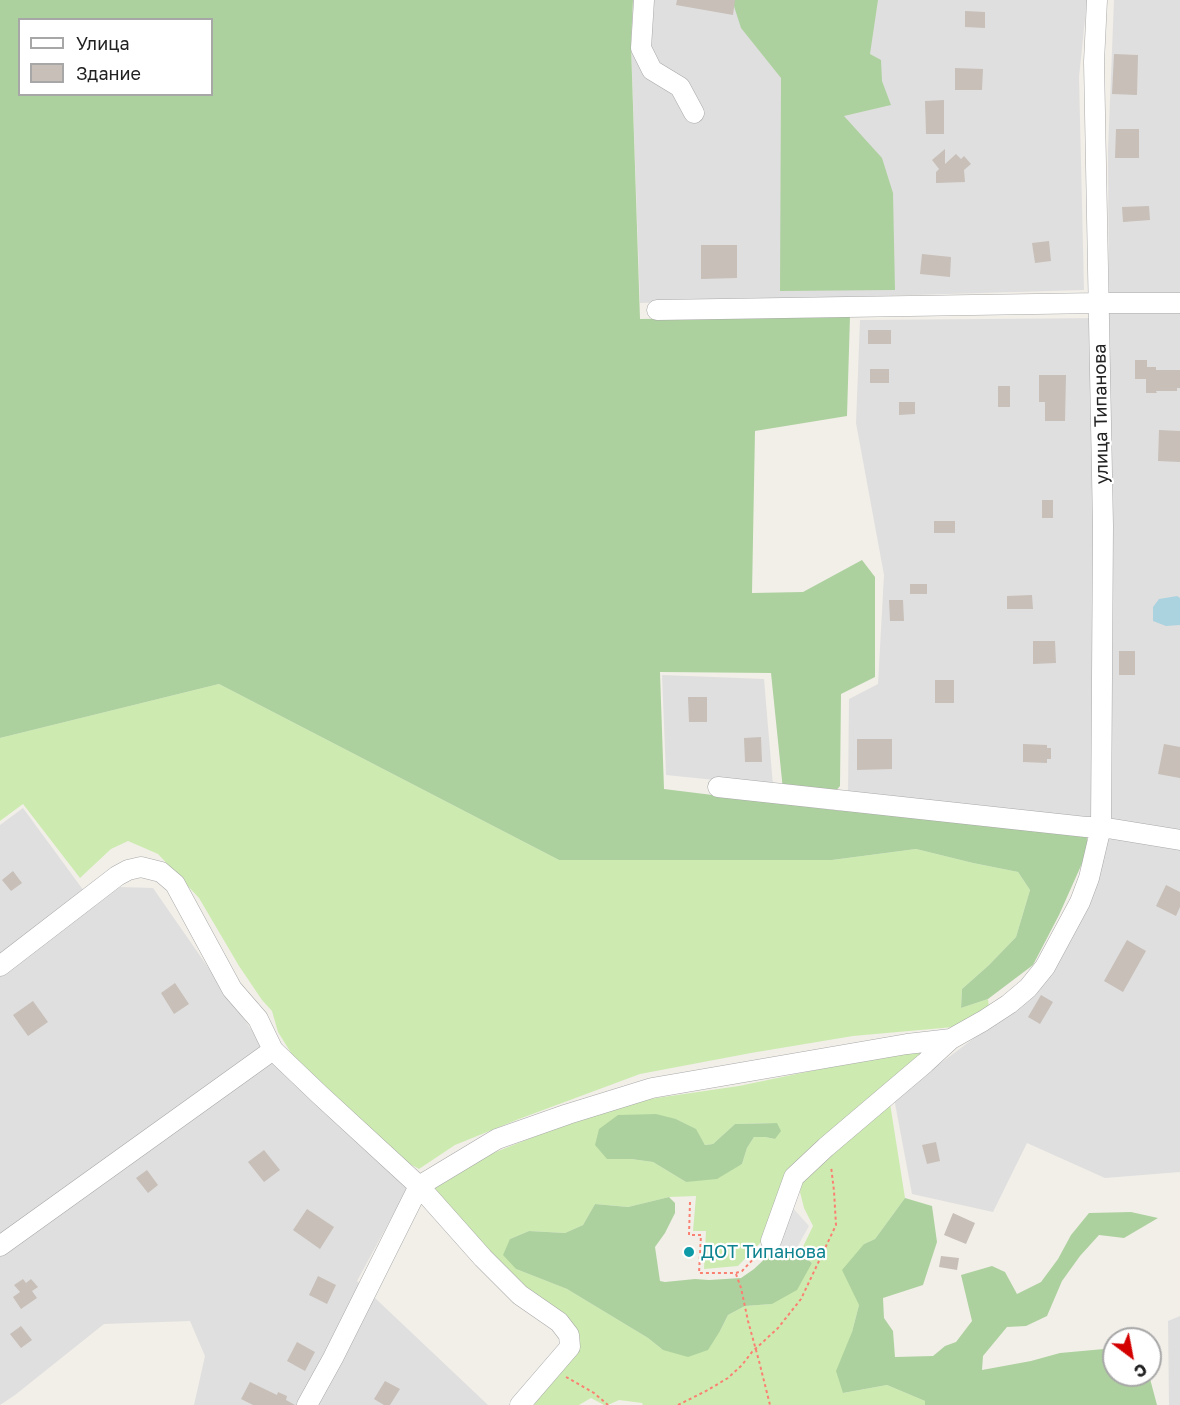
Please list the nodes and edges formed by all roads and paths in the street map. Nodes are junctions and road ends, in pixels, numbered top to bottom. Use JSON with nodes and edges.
{"nodes":[{"id":1,"x":644,"y":0,"type":"edge"},
{"id":2,"x":1098,"y":0,"type":"edge"},
{"id":3,"x":694,"y":113,"type":"dead end"},
{"id":4,"x":1099,"y":303,"type":"junction"},
{"id":5,"x":1180,"y":303,"type":"edge"},
{"id":6,"x":657,"y":310,"type":"dead end"},
{"id":7,"x":718,"y":787,"type":"dead end"},
{"id":8,"x":1101,"y":827,"type":"junction"},
{"id":9,"x":1180,"y":840,"type":"edge"},
{"id":10,"x":0,"y":966,"type":"edge"},
{"id":11,"x":951,"y":1039,"type":"junction"},
{"id":12,"x":273,"y":1050,"type":"junction"},
{"id":13,"x":826,"y":1147,"type":"junction"},
{"id":14,"x":419,"y":1186,"type":"junction"},
{"id":15,"x":690,"y":1202,"type":"dead end"},
{"id":16,"x":771,"y":1241,"type":"joint"},
{"id":17,"x":0,"y":1246,"type":"edge"},
{"id":18,"x":736,"y":1273,"type":"junction"},
{"id":19,"x":756,"y":1348,"type":"junction"},
{"id":20,"x":550,"y":1371,"type":"junction"},
{"id":21,"x":307,"y":1405,"type":"edge"},
{"id":22,"x":520,"y":1405,"type":"edge"},
{"id":23,"x":608,"y":1405,"type":"edge"},
{"id":24,"x":678,"y":1405,"type":"edge"},
{"id":25,"x":770,"y":1405,"type":"edge"}],
"edges":[{"from":1,"to":3,"type":"street"},
{"from":2,"to":4,"type":"street","name":"улица Типанова"},
{"from":4,"to":5,"type":"street"},
{"from":4,"to":6,"type":"street"},
{"from":4,"to":8,"type":"street","name":"улица Типанова"},
{"from":7,"to":8,"type":"street"},
{"from":8,"to":9,"type":"street"},
{"from":8,"to":11,"type":"street","name":"улица Типанова"},
{"from":10,"to":12,"type":"street"},
{"from":11,"to":13,"type":"street"},
{"from":11,"to":14,"type":"street"},
{"from":12,"to":14,"type":"street"},
{"from":12,"to":17,"type":"street"},
{"from":13,"to":16,"type":"street"},
{"from":13,"to":19,"type":"path"},
{"from":14,"to":20,"type":"street"},
{"from":14,"to":21,"type":"street"},
{"from":15,"to":18,"type":"path"},
{"from":16,"to":18,"type":"path"},
{"from":18,"to":19,"type":"path"},
{"from":19,"to":24,"type":"path"},
{"from":19,"to":25,"type":"path"},
{"from":20,"to":22,"type":"street"},
{"from":20,"to":23,"type":"path"}]}
